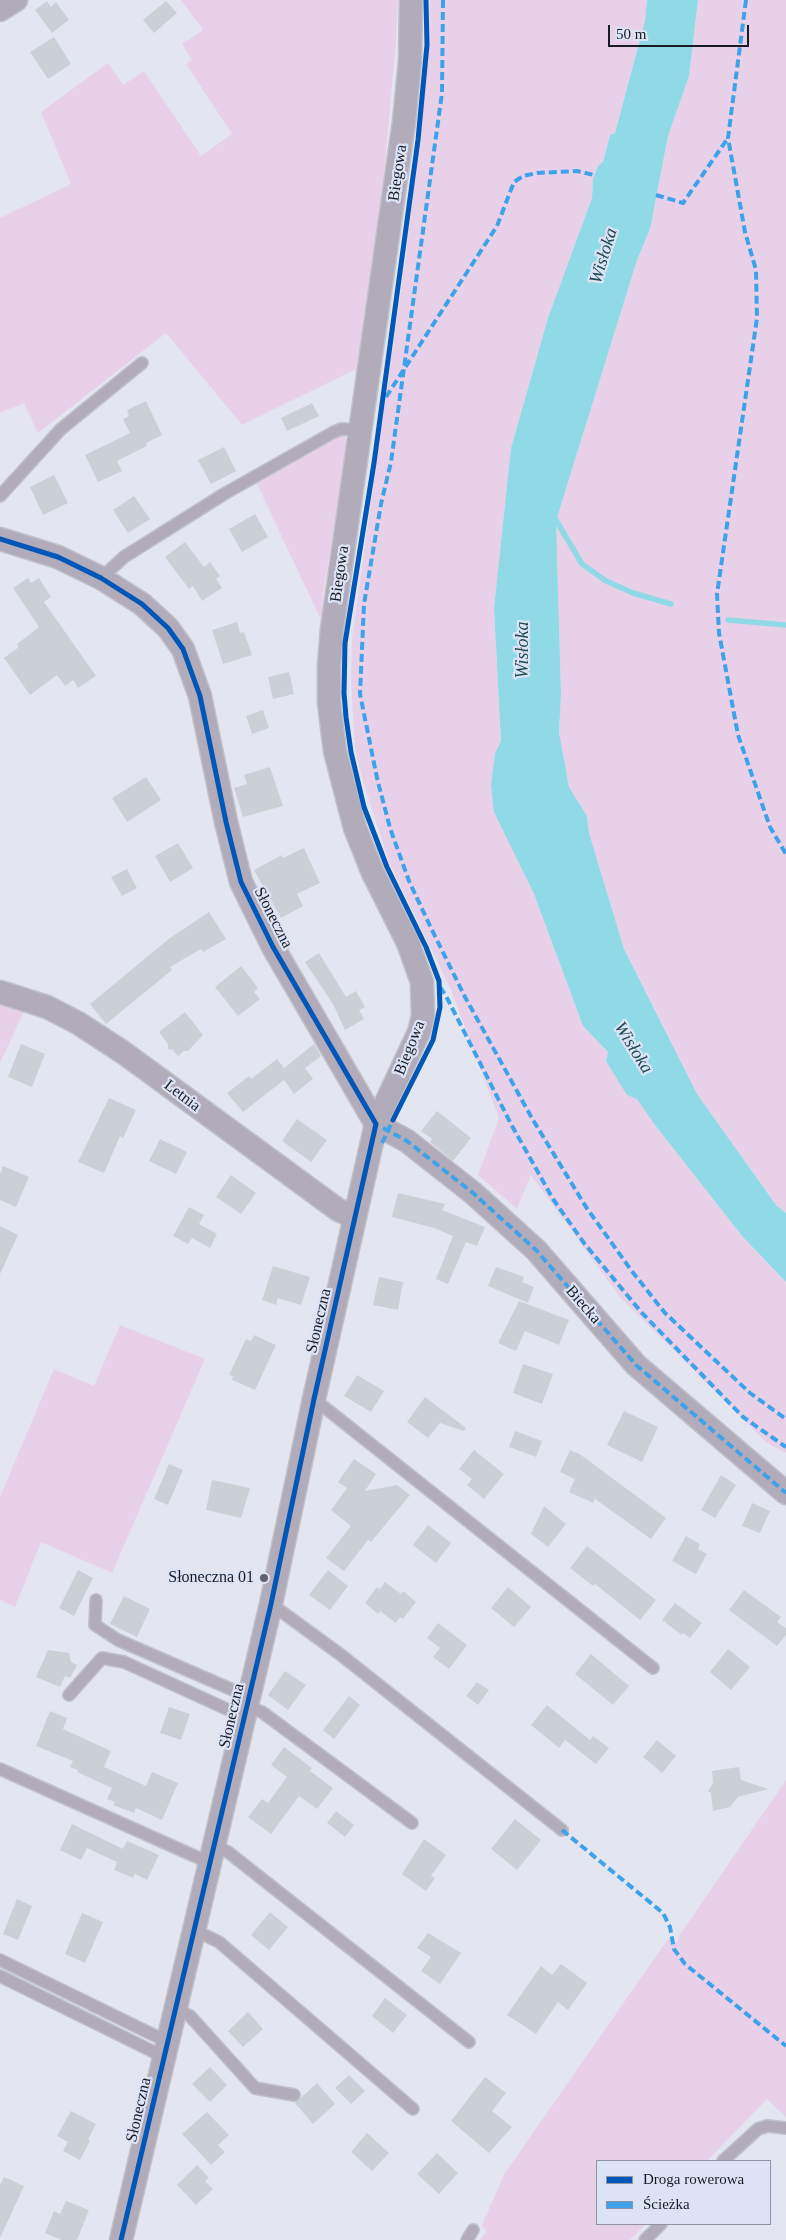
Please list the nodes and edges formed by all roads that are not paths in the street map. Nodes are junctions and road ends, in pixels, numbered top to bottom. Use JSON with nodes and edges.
{"nodes":[{"id":1,"x":16,"y":0,"type":"edge"},
{"id":2,"x":411,"y":0,"type":"edge"},
{"id":3,"x":0,"y":10,"type":"edge"},
{"id":4,"x":142,"y":363,"type":"dead end"},
{"id":5,"x":362,"y":430,"type":"junction"},
{"id":6,"x":0,"y":496,"type":"edge"},
{"id":7,"x":0,"y":540,"type":"edge"},
{"id":8,"x":101,"y":578,"type":"junction"},
{"id":9,"x":0,"y":992,"type":"edge"},
{"id":10,"x":376,"y":1124,"type":"junction"},
{"id":11,"x":355,"y":1218,"type":"junction"},
{"id":12,"x":314,"y":1399,"type":"junction"},
{"id":13,"x":786,"y":1493,"type":"edge"},
{"id":14,"x":96,"y":1600,"type":"dead end"},
{"id":15,"x":271,"y":1604,"type":"junction"},
{"id":16,"x":653,"y":1668,"type":"dead end"},
{"id":17,"x":69,"y":1695,"type":"dead end"},
{"id":18,"x":247,"y":1707,"type":"junction"},
{"id":19,"x":0,"y":1769,"type":"edge"},
{"id":20,"x":412,"y":1823,"type":"dead end"},
{"id":21,"x":562,"y":1830,"type":"dead end"},
{"id":22,"x":212,"y":1854,"type":"junction"},
{"id":23,"x":194,"y":1930,"type":"junction"},
{"id":24,"x":0,"y":1960,"type":"edge"},
{"id":25,"x":0,"y":1976,"type":"edge"},
{"id":26,"x":176,"y":2008,"type":"junction"},
{"id":27,"x":469,"y":2042,"type":"dead end"},
{"id":28,"x":166,"y":2050,"type":"junction"},
{"id":29,"x":294,"y":2095,"type":"dead end"},
{"id":30,"x":413,"y":2109,"type":"dead end"},
{"id":31,"x":786,"y":2128,"type":"edge"},
{"id":32,"x":724,"y":2160,"type":"edge"},
{"id":33,"x":660,"y":2225,"type":"edge"},
{"id":34,"x":473,"y":2230,"type":"dead end"},
{"id":35,"x":121,"y":2240,"type":"edge"},
{"id":36,"x":467,"y":2240,"type":"edge"},
{"id":37,"x":645,"y":2240,"type":"edge"}],
"edges":[{"from":1,"to":3,"type":"street"},
{"from":2,"to":5,"type":"street","name":"Biegowa"},
{"from":4,"to":6,"type":"lane"},
{"from":5,"to":8,"type":"lane"},
{"from":5,"to":10,"type":"street","name":"Biegowa"},
{"from":7,"to":8,"type":"street","name":"Słoneczna"},
{"from":8,"to":10,"type":"street","name":"Słoneczna"},
{"from":9,"to":11,"type":"street","name":"Letnia"},
{"from":10,"to":11,"type":"street","name":"Słoneczna"},
{"from":10,"to":13,"type":"street","name":"Biecka"},
{"from":11,"to":12,"type":"street","name":"Słoneczna"},
{"from":12,"to":15,"type":"street","name":"Słoneczna"},
{"from":12,"to":16,"type":"lane"},
{"from":14,"to":18,"type":"lane"},
{"from":15,"to":18,"type":"street","name":"Słoneczna"},
{"from":15,"to":21,"type":"lane"},
{"from":17,"to":18,"type":"lane"},
{"from":18,"to":20,"type":"lane"},
{"from":18,"to":22,"type":"street","name":"Słoneczna"},
{"from":19,"to":22,"type":"lane"},
{"from":22,"to":23,"type":"street","name":"Słoneczna"},
{"from":22,"to":27,"type":"lane"},
{"from":23,"to":26,"type":"street","name":"Słoneczna"},
{"from":23,"to":30,"type":"lane"},
{"from":24,"to":28,"type":"lane"},
{"from":25,"to":28,"type":"lane"},
{"from":26,"to":28,"type":"street","name":"Słoneczna"},
{"from":26,"to":29,"type":"lane"},
{"from":28,"to":35,"type":"street","name":"Słoneczna"},
{"from":31,"to":32,"type":"lane"},
{"from":33,"to":37,"type":"lane"},
{"from":34,"to":36,"type":"lane"}]}
